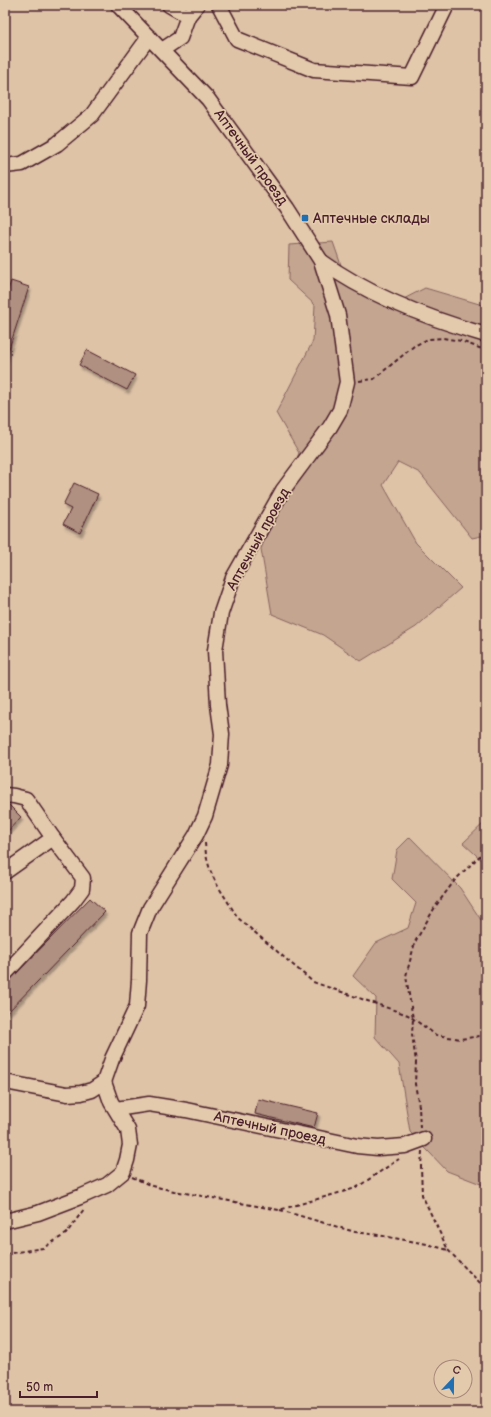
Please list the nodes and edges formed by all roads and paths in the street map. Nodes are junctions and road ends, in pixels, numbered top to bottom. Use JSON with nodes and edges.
{"nodes":[{"id":1,"x":118,"y":5,"type":"edge"},
{"id":2,"x":169,"y":5,"type":"edge"},
{"id":3,"x":197,"y":5,"type":"edge"},
{"id":4,"x":220,"y":5,"type":"edge"},
{"id":5,"x":447,"y":5,"type":"edge"},
{"id":6,"x":188,"y":16,"type":"junction"},
{"id":7,"x":149,"y":37,"type":"junction"},
{"id":8,"x":162,"y":50,"type":"junction"},
{"id":9,"x":5,"y":166,"type":"edge"},
{"id":10,"x":321,"y":261,"type":"junction"},
{"id":11,"x":486,"y":335,"type":"edge"},
{"id":12,"x":486,"y":349,"type":"edge"},
{"id":13,"x":347,"y":382,"type":"junction"},
{"id":14,"x":5,"y":795,"type":"edge"},
{"id":15,"x":53,"y":838,"type":"junction"},
{"id":16,"x":205,"y":842,"type":"dead end"},
{"id":17,"x":486,"y":850,"type":"edge"},
{"id":18,"x":5,"y":872,"type":"edge"},
{"id":19,"x":5,"y":974,"type":"edge"},
{"id":20,"x":413,"y":1019,"type":"junction"},
{"id":21,"x":486,"y":1035,"type":"edge"},
{"id":22,"x":5,"y":1082,"type":"edge"},
{"id":23,"x":104,"y":1082,"type":"junction"},
{"id":24,"x":116,"y":1109,"type":"junction"},
{"id":25,"x":424,"y":1139,"type":"junction"},
{"id":26,"x":402,"y":1157,"type":"dead end"},
{"id":27,"x":123,"y":1172,"type":"junction"},
{"id":28,"x":96,"y":1190,"type":"junction"},
{"id":29,"x":279,"y":1210,"type":"junction"},
{"id":30,"x":5,"y":1221,"type":"edge"},
{"id":31,"x":448,"y":1250,"type":"junction"},
{"id":32,"x":5,"y":1254,"type":"edge"},
{"id":33,"x":486,"y":1289,"type":"edge"}],
"edges":[{"from":1,"to":7,"type":"street","name":"Аптечный проезд"},
{"from":2,"to":6,"type":"street"},
{"from":3,"to":6,"type":"street"},
{"from":4,"to":5,"type":"street"},
{"from":6,"to":8,"type":"street"},
{"from":7,"to":8,"type":"street","name":"Аптечный проезд"},
{"from":7,"to":9,"type":"street"},
{"from":8,"to":10,"type":"street","name":"Аптечный проезд"},
{"from":10,"to":11,"type":"street"},
{"from":10,"to":13,"type":"street","name":"Аптечный проезд"},
{"from":12,"to":13,"type":"path"},
{"from":13,"to":23,"type":"street","name":"Аптечный проезд"},
{"from":14,"to":15,"type":"street"},
{"from":15,"to":18,"type":"street"},
{"from":15,"to":19,"type":"street"},
{"from":16,"to":20,"type":"path"},
{"from":17,"to":20,"type":"path"},
{"from":20,"to":21,"type":"path"},
{"from":20,"to":25,"type":"path"},
{"from":22,"to":23,"type":"street"},
{"from":23,"to":24,"type":"street"},
{"from":24,"to":25,"type":"street","name":"Аптечный проезд"},
{"from":24,"to":27,"type":"street"},
{"from":25,"to":31,"type":"path"},
{"from":26,"to":29,"type":"path"},
{"from":27,"to":28,"type":"street"},
{"from":27,"to":29,"type":"path"},
{"from":28,"to":30,"type":"street"},
{"from":28,"to":32,"type":"path"},
{"from":29,"to":31,"type":"path"},
{"from":31,"to":33,"type":"path"}]}
